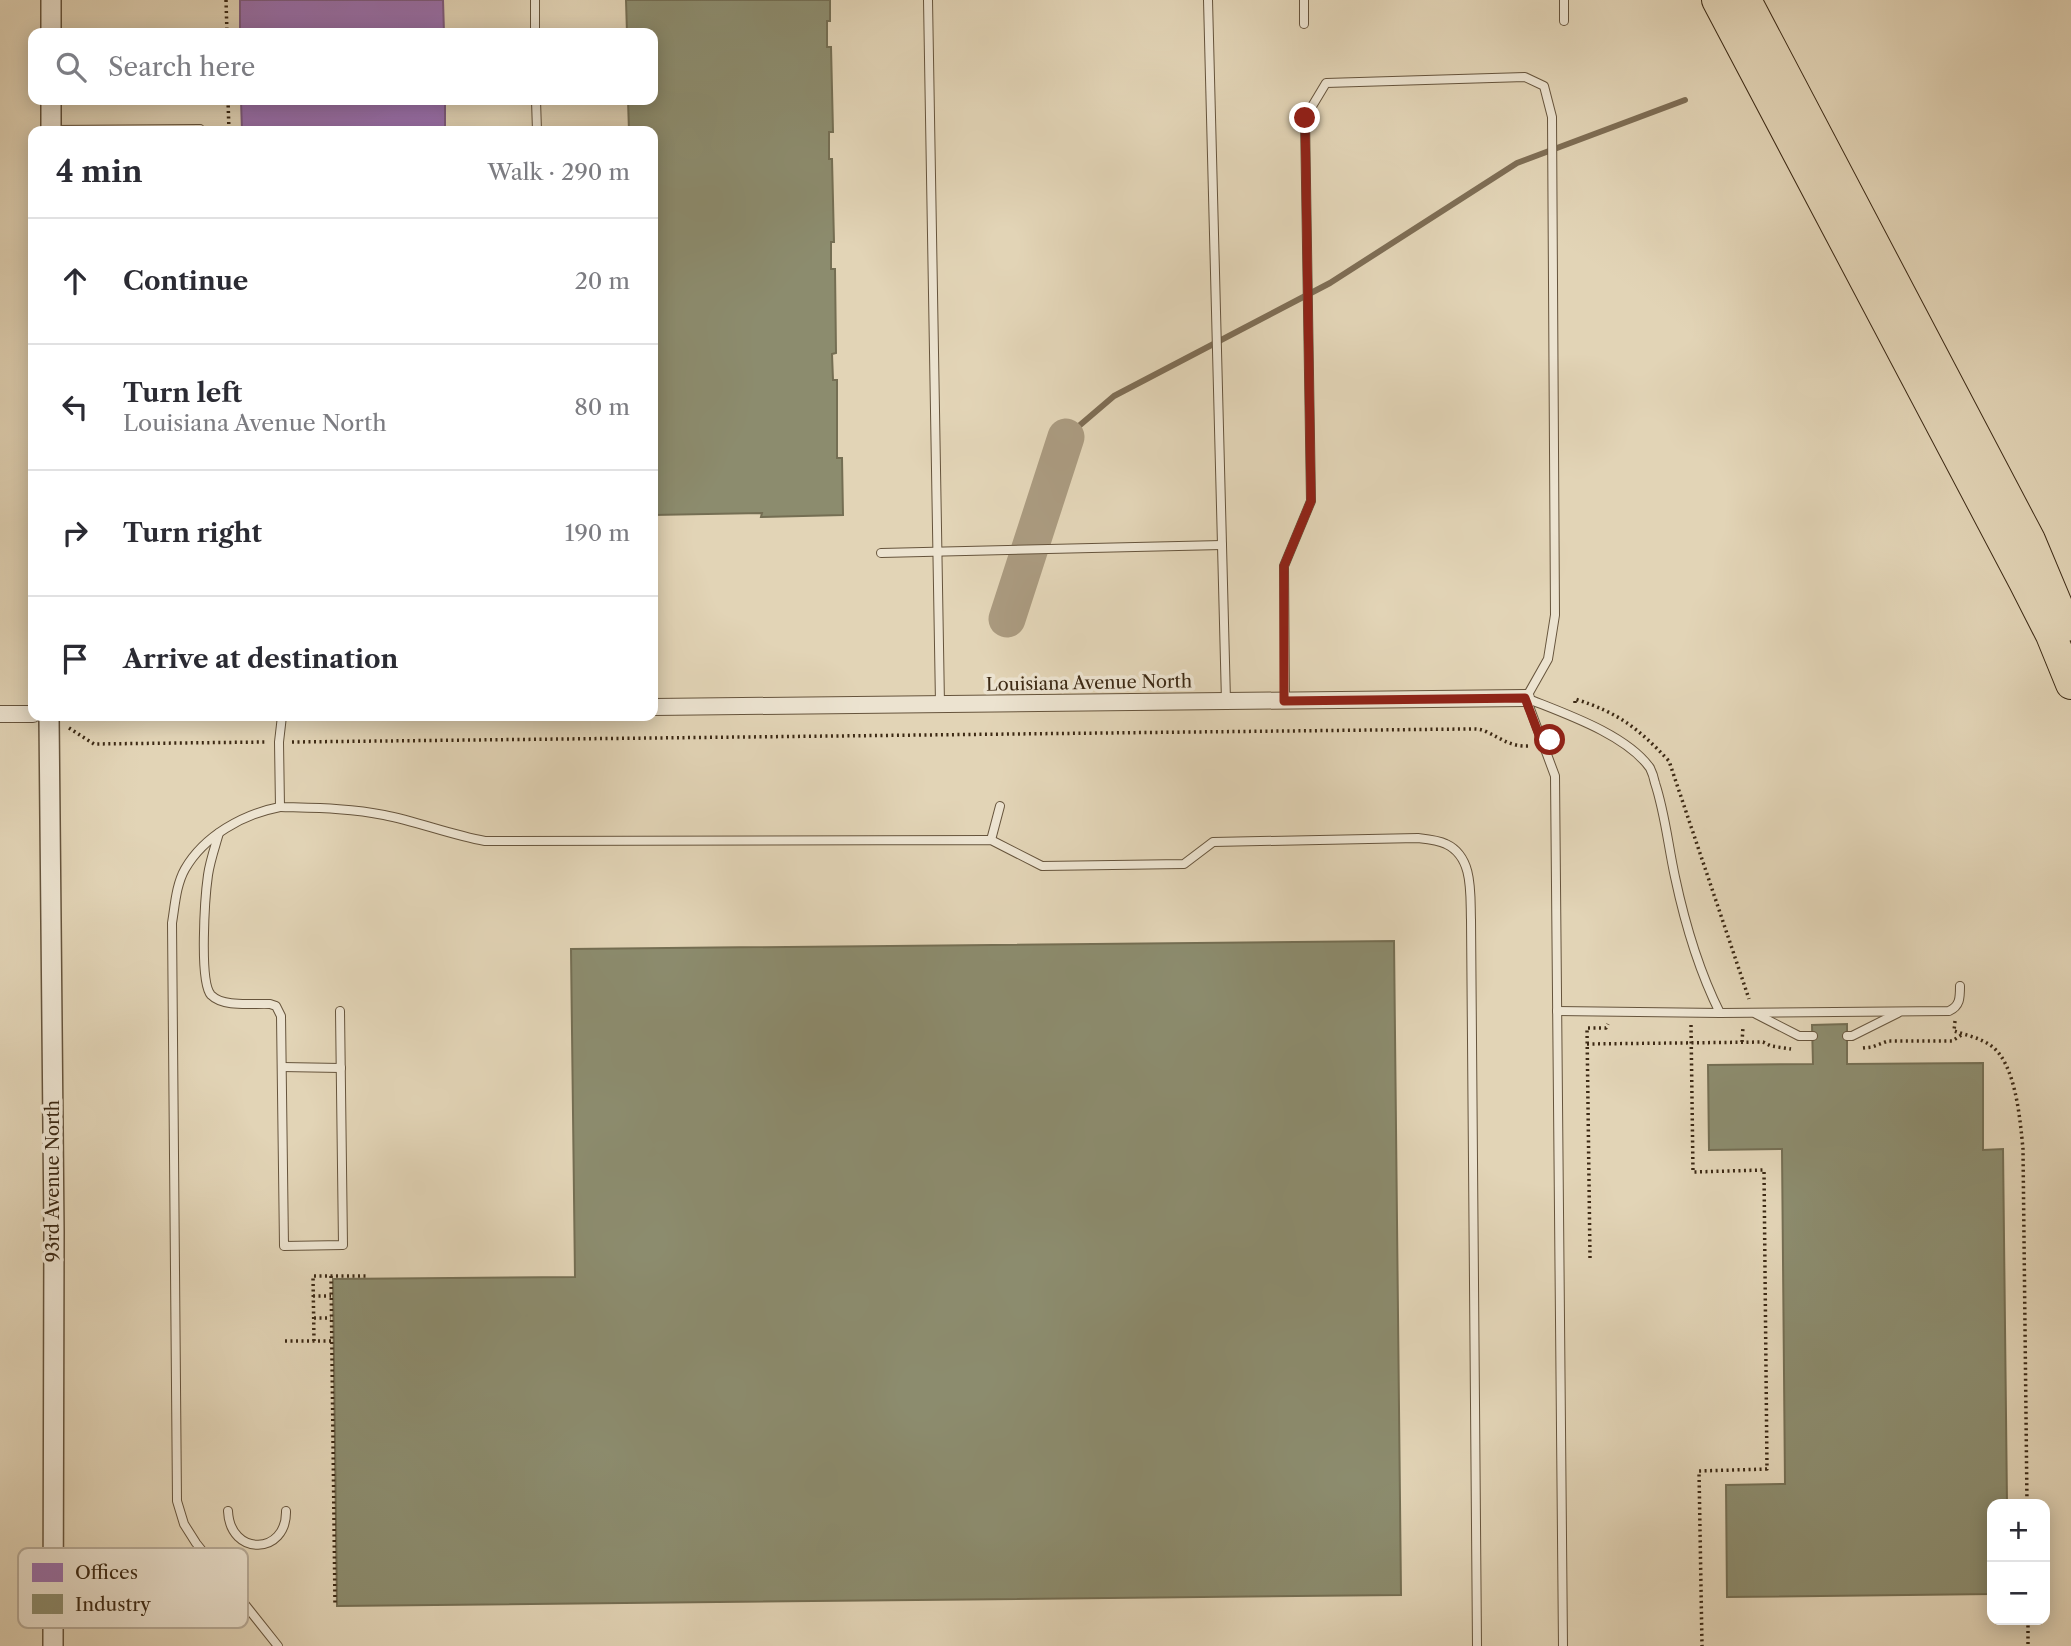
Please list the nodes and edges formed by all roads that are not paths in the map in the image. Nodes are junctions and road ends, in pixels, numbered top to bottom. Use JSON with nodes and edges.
{"nodes":[{"id":1,"x":51,"y":0,"type":"edge"},
{"id":2,"x":535,"y":0,"type":"edge"},
{"id":3,"x":928,"y":0,"type":"edge"},
{"id":4,"x":1208,"y":0,"type":"edge"},
{"id":5,"x":1304,"y":0,"type":"edge"},
{"id":6,"x":1564,"y":0,"type":"edge"},
{"id":7,"x":1717,"y":0,"type":"edge"},
{"id":8,"x":1746,"y":0,"type":"edge"},
{"id":9,"x":1564,"y":21,"type":"dead end"},
{"id":10,"x":1304,"y":24,"type":"dead end"},
{"id":11,"x":51,"y":28,"type":"edge"},
{"id":12,"x":535,"y":28,"type":"edge"},
{"id":13,"x":51,"y":105,"type":"edge"},
{"id":14,"x":536,"y":105,"type":"edge"},
{"id":15,"x":51,"y":126,"type":"edge"},
{"id":16,"x":537,"y":126,"type":"edge"},
{"id":17,"x":1222,"y":545,"type":"junction"},
{"id":18,"x":936,"y":551,"type":"junction"},
{"id":19,"x":881,"y":553,"type":"dead end"},
{"id":20,"x":2071,"y":640,"type":"edge"},
{"id":21,"x":2071,"y":684,"type":"edge"},
{"id":22,"x":1525,"y":698,"type":"junction"},
{"id":23,"x":1226,"y":701,"type":"junction"},
{"id":24,"x":1284,"y":701,"type":"junction"},
{"id":25,"x":940,"y":704,"type":"junction"},
{"id":26,"x":658,"y":707,"type":"edge"},
{"id":27,"x":0,"y":714,"type":"edge"},
{"id":28,"x":28,"y":714,"type":"edge"},
{"id":29,"x":55,"y":721,"type":"edge"},
{"id":30,"x":281,"y":721,"type":"edge"},
{"id":31,"x":1000,"y":806,"type":"dead end"},
{"id":32,"x":280,"y":807,"type":"junction"},
{"id":33,"x":219,"y":833,"type":"junction"},
{"id":34,"x":991,"y":840,"type":"junction"},
{"id":35,"x":1960,"y":986,"type":"dead end"},
{"id":36,"x":340,"y":1011,"type":"dead end"},
{"id":37,"x":1557,"y":1011,"type":"junction"},
{"id":38,"x":1750,"y":1012,"type":"junction"},
{"id":39,"x":1900,"y":1012,"type":"junction"},
{"id":40,"x":1720,"y":1013,"type":"junction"},
{"id":41,"x":1813,"y":1036,"type":"dead end"},
{"id":42,"x":1847,"y":1036,"type":"dead end"},
{"id":43,"x":282,"y":1067,"type":"junction"},
{"id":44,"x":341,"y":1068,"type":"junction"},
{"id":45,"x":228,"y":1511,"type":"dead end"},
{"id":46,"x":286,"y":1511,"type":"dead end"},
{"id":47,"x":53,"y":1548,"type":"edge"},
{"id":48,"x":200,"y":1548,"type":"edge"},
{"id":49,"x":248,"y":1608,"type":"edge"},
{"id":50,"x":53,"y":1628,"type":"edge"},
{"id":51,"x":53,"y":1646,"type":"edge"},
{"id":52,"x":278,"y":1646,"type":"edge"},
{"id":53,"x":1477,"y":1646,"type":"edge"},
{"id":54,"x":1563,"y":1646,"type":"edge"}],
"edges":[{"from":1,"to":11,"type":"street"},
{"from":2,"to":12,"type":"lane"},
{"from":3,"to":18,"type":"lane"},
{"from":4,"to":17,"type":"lane"},
{"from":5,"to":10,"type":"lane"},
{"from":6,"to":9,"type":"lane"},
{"from":7,"to":21,"type":"highway"},
{"from":8,"to":20,"type":"highway"},
{"from":13,"to":15,"type":"street"},
{"from":14,"to":16,"type":"lane"},
{"from":17,"to":18,"type":"lane"},
{"from":17,"to":23,"type":"lane"},
{"from":18,"to":19,"type":"lane"},
{"from":18,"to":25,"type":"lane"},
{"from":22,"to":24,"type":"street","name":"Louisiana Avenue North"},
{"from":22,"to":24,"type":"lane"},
{"from":22,"to":37,"type":"lane"},
{"from":22,"to":40,"type":"lane"},
{"from":23,"to":24,"type":"street","name":"Louisiana Avenue North"},
{"from":23,"to":25,"type":"street","name":"Louisiana Avenue North"},
{"from":25,"to":26,"type":"street","name":"Louisiana Avenue North"},
{"from":27,"to":28,"type":"street"},
{"from":29,"to":47,"type":"street","name":"93rd Avenue North"},
{"from":30,"to":32,"type":"lane"},
{"from":31,"to":34,"type":"lane"},
{"from":32,"to":33,"type":"lane"},
{"from":32,"to":34,"type":"lane"},
{"from":33,"to":43,"type":"lane"},
{"from":33,"to":48,"type":"lane"},
{"from":34,"to":53,"type":"lane"},
{"from":35,"to":39,"type":"lane"},
{"from":36,"to":44,"type":"lane"},
{"from":37,"to":40,"type":"lane"},
{"from":37,"to":54,"type":"lane"},
{"from":38,"to":39,"type":"lane"},
{"from":38,"to":40,"type":"lane"},
{"from":38,"to":41,"type":"lane"},
{"from":39,"to":42,"type":"lane"},
{"from":43,"to":44,"type":"lane"},
{"from":43,"to":44,"type":"lane"},
{"from":45,"to":46,"type":"lane"},
{"from":49,"to":52,"type":"lane"},
{"from":50,"to":51,"type":"street","name":"93rd Avenue North"}]}
